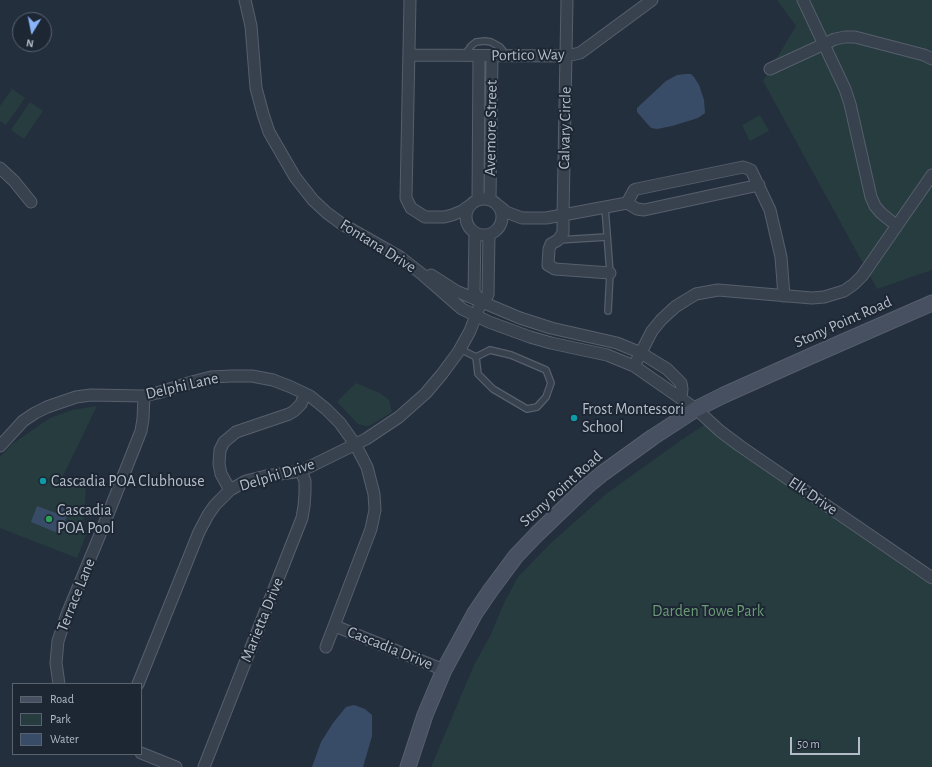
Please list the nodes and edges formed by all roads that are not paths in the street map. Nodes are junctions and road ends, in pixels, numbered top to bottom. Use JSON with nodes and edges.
{"nodes":[{"id":1,"x":245,"y":0,"type":"edge"},
{"id":2,"x":410,"y":0,"type":"edge"},
{"id":3,"x":567,"y":0,"type":"edge"},
{"id":4,"x":652,"y":0,"type":"edge"},
{"id":5,"x":803,"y":0,"type":"edge"},
{"id":6,"x":824,"y":44,"type":"junction"},
{"id":7,"x":410,"y":55,"type":"junction"},
{"id":8,"x":465,"y":56,"type":"junction"},
{"id":9,"x":479,"y":56,"type":"junction"},
{"id":10,"x":492,"y":56,"type":"junction"},
{"id":11,"x":507,"y":56,"type":"junction"},
{"id":12,"x":566,"y":56,"type":"junction"},
{"id":13,"x":932,"y":59,"type":"edge"},
{"id":14,"x":770,"y":69,"type":"dead end"},
{"id":15,"x":0,"y":168,"type":"edge"},
{"id":16,"x":932,"y":175,"type":"edge"},
{"id":17,"x":759,"y":185,"type":"junction"},
{"id":18,"x":31,"y":202,"type":"dead end"},
{"id":19,"x":474,"y":203,"type":"junction"},
{"id":20,"x":494,"y":203,"type":"junction"},
{"id":21,"x":627,"y":203,"type":"junction"},
{"id":22,"x":605,"y":207,"type":"junction"},
{"id":23,"x":563,"y":215,"type":"junction"},
{"id":24,"x":444,"y":217,"type":"junction"},
{"id":25,"x":522,"y":218,"type":"junction"},
{"id":26,"x":897,"y":226,"type":"junction"},
{"id":27,"x":473,"y":231,"type":"junction"},
{"id":28,"x":493,"y":232,"type":"junction"},
{"id":29,"x":607,"y":237,"type":"junction"},
{"id":30,"x":558,"y":240,"type":"junction"},
{"id":31,"x":400,"y":257,"type":"junction"},
{"id":32,"x":610,"y":274,"type":"junction"},
{"id":33,"x":784,"y":296,"type":"junction"},
{"id":34,"x":481,"y":302,"type":"junction"},
{"id":35,"x":932,"y":303,"type":"edge"},
{"id":36,"x":608,"y":311,"type":"dead end"},
{"id":37,"x":476,"y":316,"type":"junction"},
{"id":38,"x":460,"y":349,"type":"junction"},
{"id":39,"x":641,"y":353,"type":"junction"},
{"id":40,"x":476,"y":357,"type":"junction"},
{"id":41,"x":634,"y":366,"type":"junction"},
{"id":42,"x":305,"y":394,"type":"junction"},
{"id":43,"x":144,"y":396,"type":"junction"},
{"id":44,"x":681,"y":399,"type":"junction"},
{"id":45,"x":696,"y":410,"type":"junction"},
{"id":46,"x":355,"y":444,"type":"junction"},
{"id":47,"x":0,"y":446,"type":"edge"},
{"id":48,"x":301,"y":471,"type":"junction"},
{"id":49,"x":230,"y":490,"type":"junction"},
{"id":50,"x":932,"y":578,"type":"edge"},
{"id":51,"x":335,"y":626,"type":"junction"},
{"id":52,"x":326,"y":647,"type":"dead end"},
{"id":53,"x":444,"y":670,"type":"junction"},
{"id":54,"x":59,"y":683,"type":"edge"},
{"id":55,"x":138,"y":683,"type":"edge"},
{"id":56,"x":142,"y":753,"type":"edge"},
{"id":57,"x":176,"y":767,"type":"edge"},
{"id":58,"x":204,"y":767,"type":"edge"},
{"id":59,"x":408,"y":767,"type":"edge"}],
"edges":[{"from":1,"to":31,"type":"street","name":"Fontana Drive"},
{"from":2,"to":7,"type":"street"},
{"from":3,"to":12,"type":"street","name":"Calvary Circle"},
{"from":4,"to":12,"type":"street","name":"Portico Way"},
{"from":5,"to":6,"type":"street"},
{"from":6,"to":13,"type":"street"},
{"from":6,"to":14,"type":"street"},
{"from":6,"to":26,"type":"street"},
{"from":7,"to":8,"type":"street","name":"Portico Way"},
{"from":7,"to":24,"type":"street"},
{"from":8,"to":9,"type":"street","name":"Portico Way"},
{"from":8,"to":11,"type":"lane"},
{"from":9,"to":10,"type":"street","name":"Portico Way"},
{"from":9,"to":19,"type":"street","name":"Avemore Street"},
{"from":10,"to":11,"type":"street","name":"Portico Way"},
{"from":10,"to":20,"type":"street","name":"Avemore Street"},
{"from":11,"to":12,"type":"street","name":"Portico Way"},
{"from":12,"to":23,"type":"street","name":"Calvary Circle"},
{"from":15,"to":18,"type":"street"},
{"from":16,"to":26,"type":"street"},
{"from":17,"to":21,"type":"street"},
{"from":17,"to":21,"type":"street"},
{"from":17,"to":33,"type":"street"},
{"from":19,"to":20,"type":"street"},
{"from":19,"to":24,"type":"street"},
{"from":19,"to":27,"type":"street"},
{"from":20,"to":25,"type":"street"},
{"from":20,"to":28,"type":"street"},
{"from":21,"to":22,"type":"street"},
{"from":22,"to":23,"type":"street"},
{"from":22,"to":29,"type":"lane"},
{"from":23,"to":25,"type":"street"},
{"from":23,"to":30,"type":"street","name":"Calvary Circle"},
{"from":24,"to":27,"type":"street"},
{"from":25,"to":28,"type":"street"},
{"from":26,"to":33,"type":"street"},
{"from":27,"to":28,"type":"street"},
{"from":27,"to":34,"type":"street"},
{"from":28,"to":34,"type":"street"},
{"from":29,"to":30,"type":"lane"},
{"from":29,"to":32,"type":"lane"},
{"from":30,"to":32,"type":"street","name":"Calvary Circle"},
{"from":31,"to":34,"type":"street"},
{"from":31,"to":37,"type":"street","name":"Fontana Drive"},
{"from":32,"to":36,"type":"lane"},
{"from":33,"to":39,"type":"street"},
{"from":34,"to":37,"type":"street"},
{"from":34,"to":39,"type":"street"},
{"from":35,"to":45,"type":"main road","name":"Stony Point Road"},
{"from":37,"to":38,"type":"street","name":"Delphi Drive"},
{"from":37,"to":41,"type":"street","name":"Fontana Drive"},
{"from":38,"to":40,"type":"lane"},
{"from":38,"to":46,"type":"street","name":"Delphi Drive"},
{"from":39,"to":41,"type":"street"},
{"from":39,"to":44,"type":"street"},
{"from":40,"to":40,"type":"lane"},
{"from":41,"to":44,"type":"street","name":"Fontana Drive"},
{"from":42,"to":43,"type":"street","name":"Delphi Lane"},
{"from":42,"to":46,"type":"street","name":"Delphi Lane"},
{"from":42,"to":49,"type":"street"},
{"from":43,"to":47,"type":"street","name":"Delphi Lane"},
{"from":43,"to":54,"type":"street","name":"Terrace Lane"},
{"from":44,"to":45,"type":"street","name":"Elk Drive"},
{"from":45,"to":50,"type":"street","name":"Elk Drive"},
{"from":45,"to":53,"type":"main road","name":"Stony Point Road"},
{"from":46,"to":48,"type":"street","name":"Delphi Drive"},
{"from":46,"to":51,"type":"street","name":"Delphi Lane"},
{"from":48,"to":49,"type":"street","name":"Delphi Drive"},
{"from":48,"to":58,"type":"street","name":"Marietta Drive"},
{"from":49,"to":55,"type":"street","name":"Delphi Drive"},
{"from":51,"to":52,"type":"street","name":"Delphi Lane"},
{"from":51,"to":53,"type":"street","name":"Cascadia Drive"},
{"from":53,"to":59,"type":"main road","name":"Stony Point Road"},
{"from":56,"to":57,"type":"street"}]}
